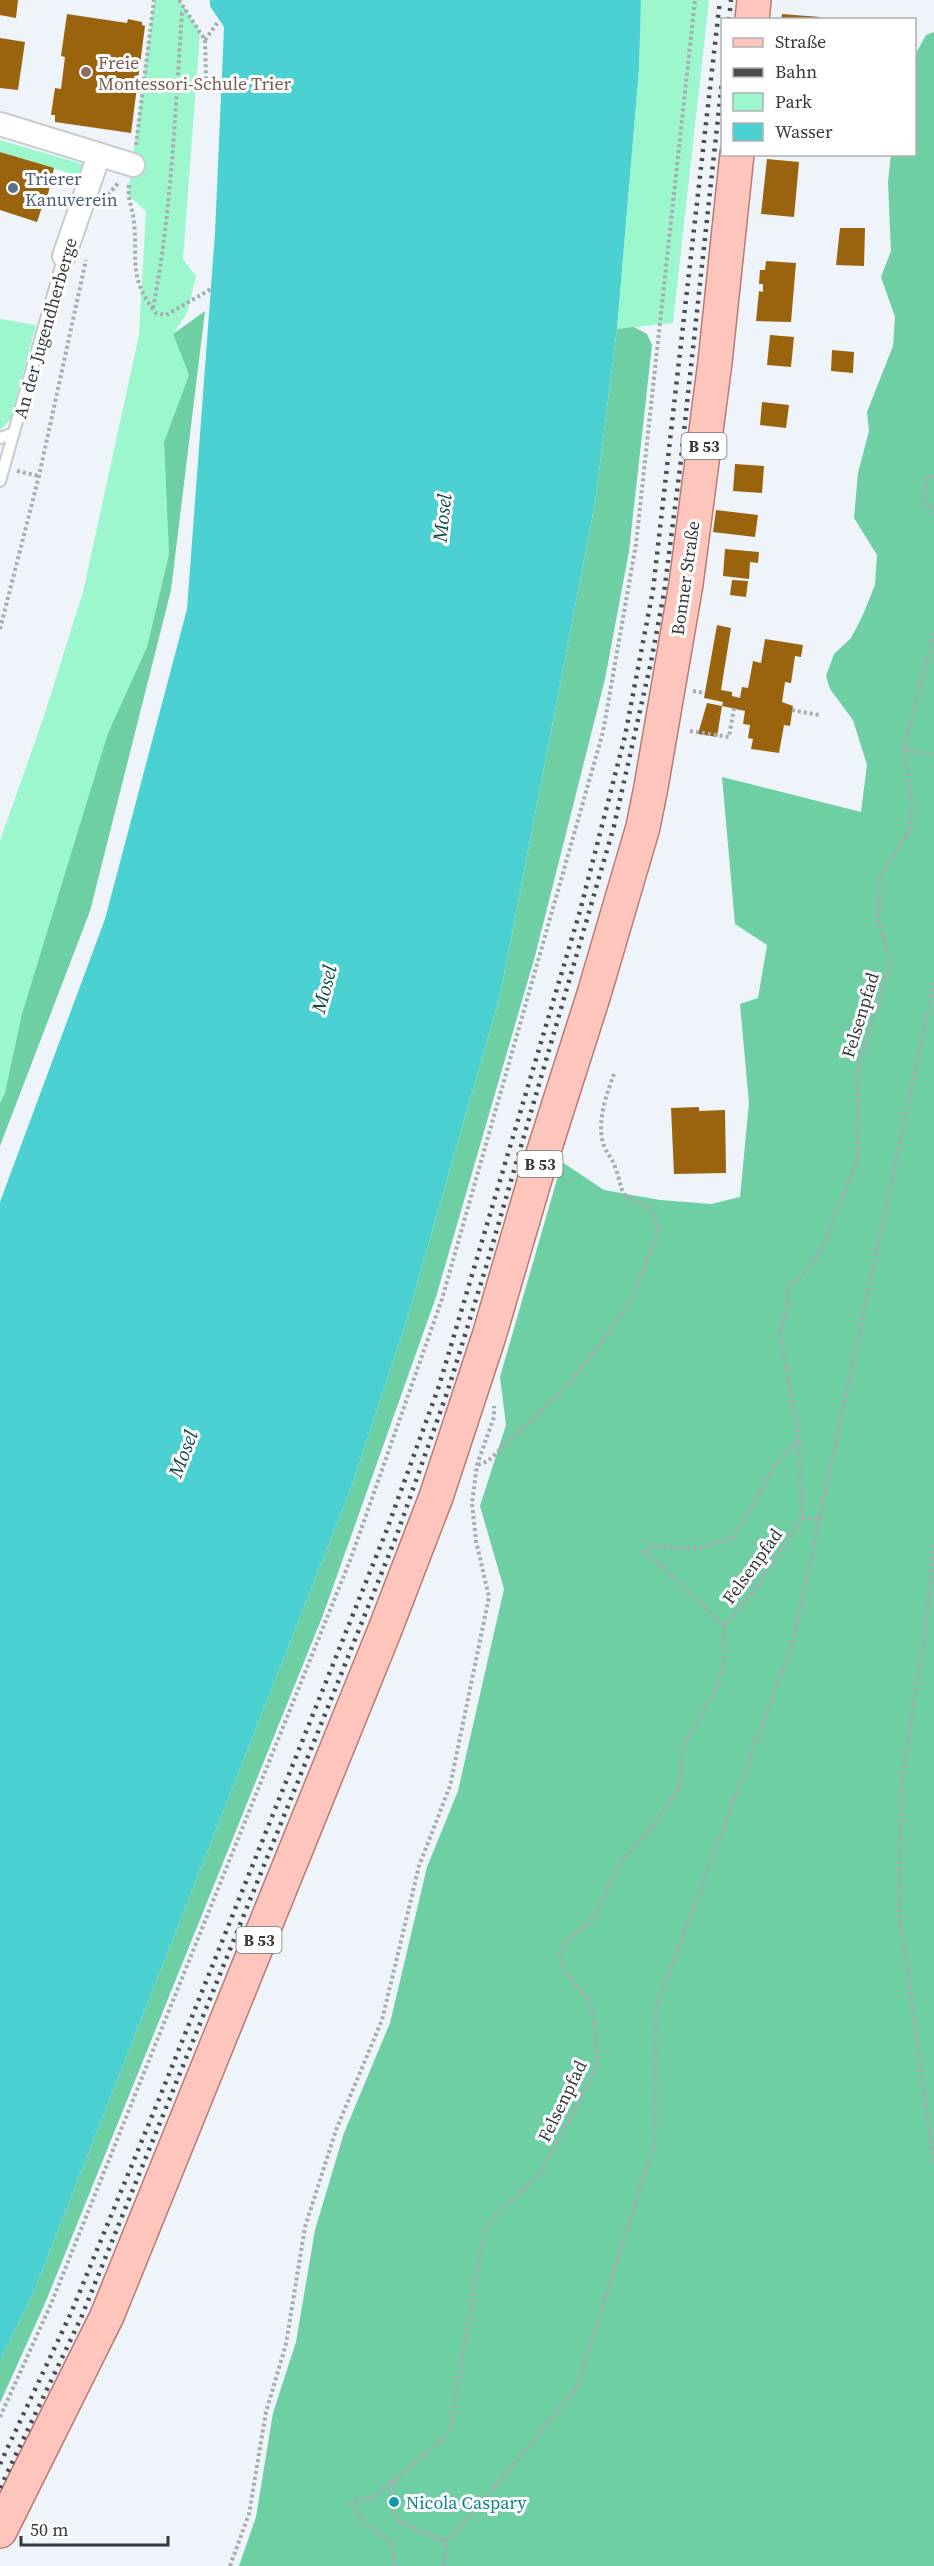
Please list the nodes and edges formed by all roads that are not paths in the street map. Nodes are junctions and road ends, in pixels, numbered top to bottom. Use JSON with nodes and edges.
{"nodes":[{"id":1,"x":754,"y":0,"type":"edge"},
{"id":2,"x":752,"y":18,"type":"edge"},
{"id":3,"x":0,"y":124,"type":"edge"},
{"id":4,"x":99,"y":155,"type":"junction"},
{"id":5,"x":737,"y":156,"type":"edge"},
{"id":6,"x":133,"y":165,"type":"road end"},
{"id":7,"x":64,"y":256,"type":"joint"},
{"id":8,"x":15,"y":433,"type":"junction"},
{"id":9,"x":0,"y":438,"type":"edge"},
{"id":10,"x":0,"y":481,"type":"edge"},
{"id":11,"x":0,"y":2531,"type":"edge"}],
"edges":[{"from":1,"to":2,"type":"main road"},
{"from":3,"to":4,"type":"street"},
{"from":4,"to":6,"type":"street"},
{"from":4,"to":7,"type":"street","name":"An der Jugendherberge"},
{"from":5,"to":11,"type":"main road","name":"Bonner Straße","number":"B 53"},
{"from":7,"to":8,"type":"lane","name":"An der Jugendherberge"},
{"from":8,"to":9,"type":"lane","name":"An der Jugendherberge"},
{"from":8,"to":10,"type":"lane","name":"An der Jugendherberge"}]}
